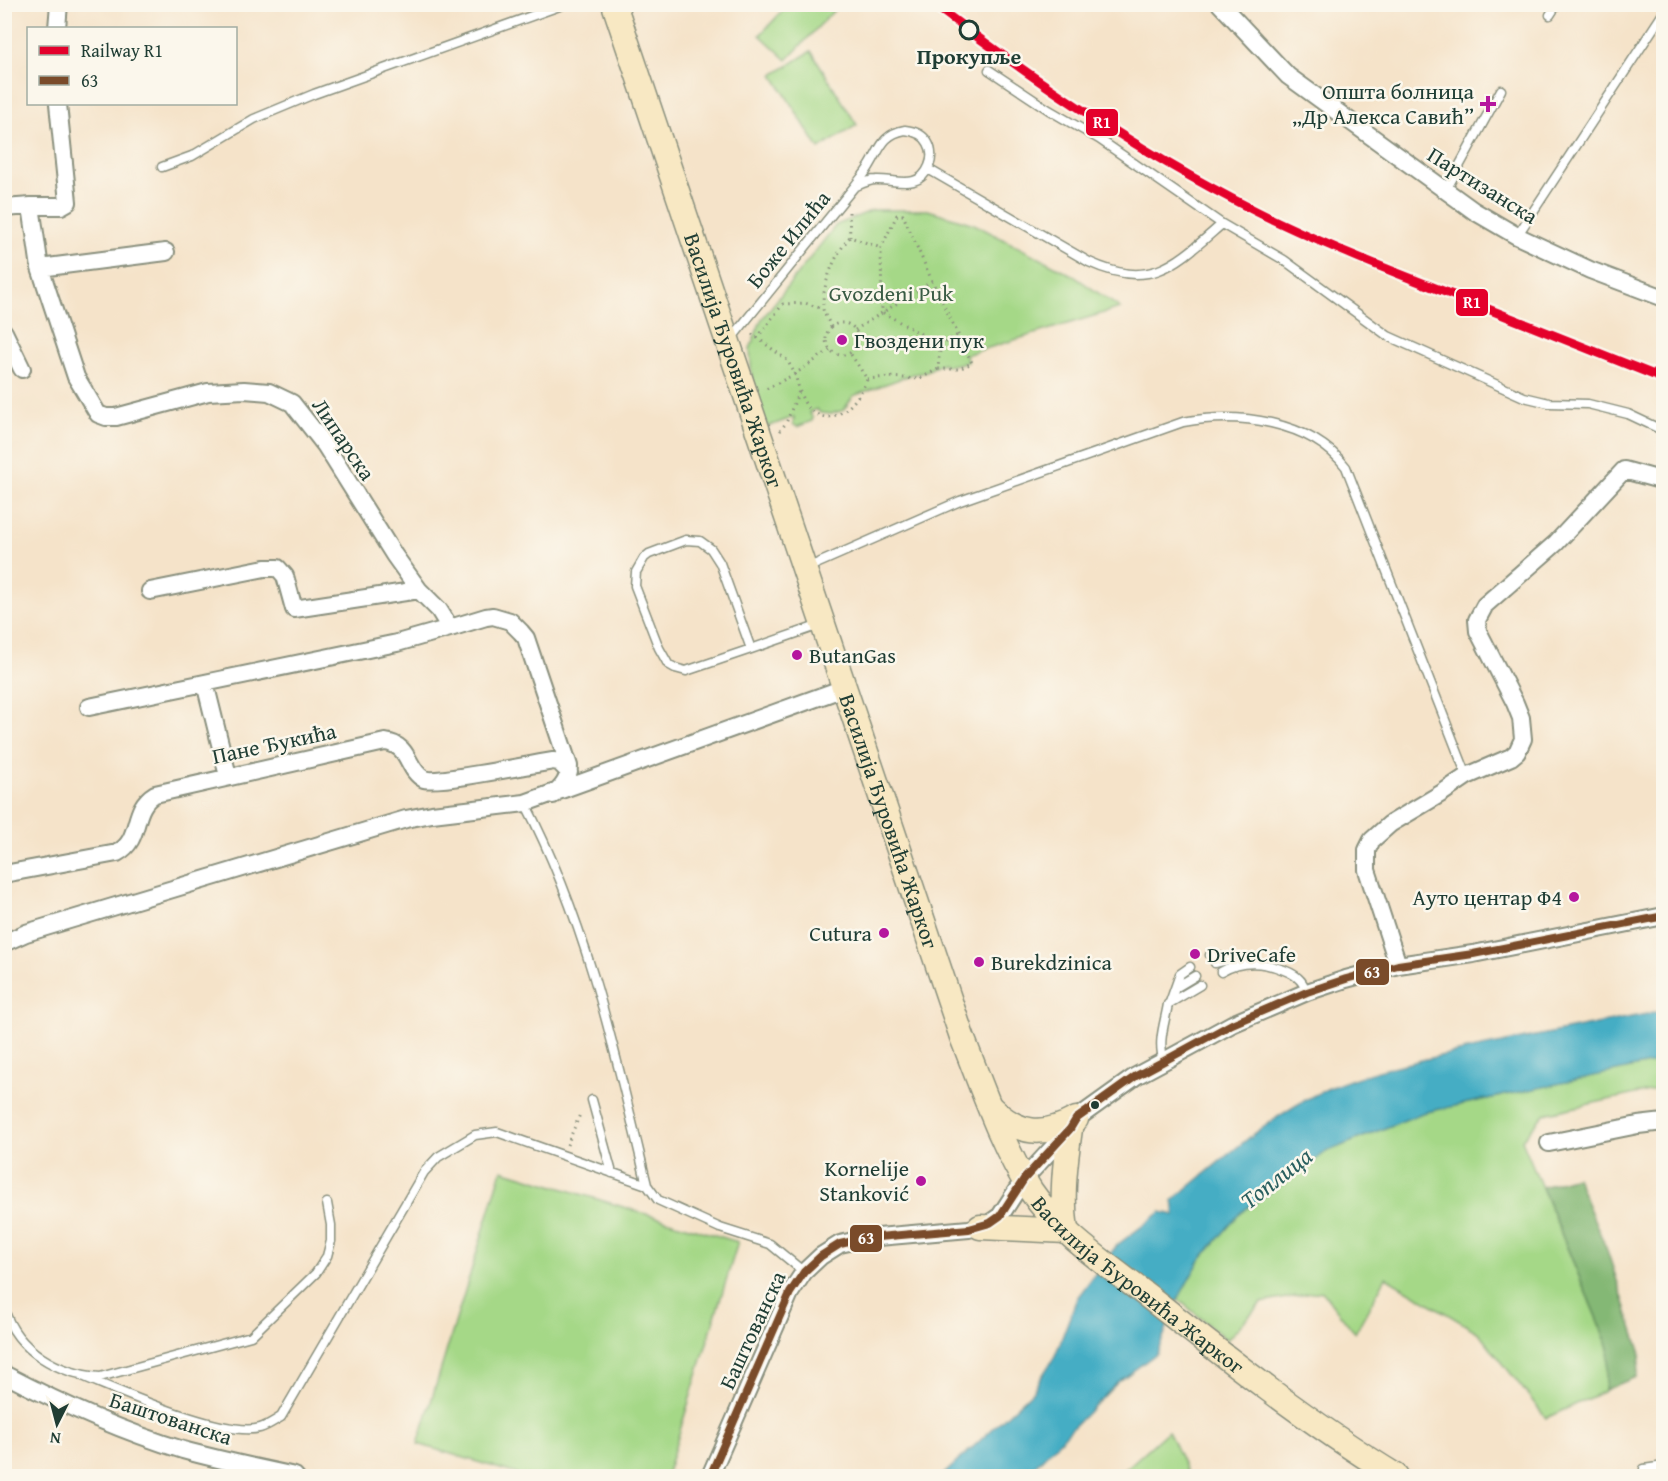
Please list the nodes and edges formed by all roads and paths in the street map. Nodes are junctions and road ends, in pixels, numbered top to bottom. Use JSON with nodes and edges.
{"nodes":[{"id":1,"x":59,"y":4,"type":"edge"},
{"id":2,"x":565,"y":4,"type":"edge"},
{"id":3,"x":614,"y":4,"type":"edge"},
{"id":4,"x":1557,"y":4,"type":"edge"},
{"id":5,"x":1227,"y":7,"type":"edge"},
{"id":6,"x":1664,"y":12,"type":"edge"},
{"id":7,"x":1550,"y":15,"type":"dead end"},
{"id":8,"x":57,"y":27,"type":"edge"},
{"id":9,"x":989,"y":70,"type":"dead end"},
{"id":10,"x":1501,"y":90,"type":"dead end"},
{"id":11,"x":58,"y":105,"type":"edge"},
{"id":12,"x":162,"y":167,"type":"dead end"},
{"id":13,"x":928,"y":169,"type":"junction"},
{"id":14,"x":854,"y":187,"type":"junction"},
{"id":15,"x":1446,"y":190,"type":"junction"},
{"id":16,"x":31,"y":206,"type":"junction"},
{"id":17,"x":4,"y":208,"type":"edge"},
{"id":18,"x":1222,"y":224,"type":"junction"},
{"id":19,"x":1517,"y":236,"type":"junction"},
{"id":20,"x":881,"y":248,"type":"junction"},
{"id":21,"x":165,"y":252,"type":"dead end"},
{"id":22,"x":40,"y":268,"type":"junction"},
{"id":23,"x":932,"y":281,"type":"junction"},
{"id":24,"x":1664,"y":298,"type":"edge"},
{"id":25,"x":824,"y":309,"type":"junction"},
{"id":26,"x":882,"y":312,"type":"junction"},
{"id":27,"x":831,"y":327,"type":"junction"},
{"id":28,"x":855,"y":330,"type":"junction"},
{"id":29,"x":4,"y":332,"type":"edge"},
{"id":30,"x":734,"y":334,"type":"junction"},
{"id":31,"x":958,"y":335,"type":"junction"},
{"id":32,"x":757,"y":338,"type":"junction"},
{"id":33,"x":942,"y":346,"type":"junction"},
{"id":34,"x":830,"y":351,"type":"junction"},
{"id":35,"x":850,"y":353,"type":"junction"},
{"id":36,"x":22,"y":369,"type":"dead end"},
{"id":37,"x":938,"y":369,"type":"junction"},
{"id":38,"x":795,"y":374,"type":"junction"},
{"id":39,"x":867,"y":379,"type":"junction"},
{"id":40,"x":800,"y":390,"type":"junction"},
{"id":41,"x":747,"y":399,"type":"junction"},
{"id":42,"x":1664,"y":431,"type":"edge"},
{"id":43,"x":763,"y":444,"type":"junction"},
{"id":44,"x":1664,"y":481,"type":"edge"},
{"id":45,"x":804,"y":570,"type":"junction"},
{"id":46,"x":419,"y":590,"type":"junction"},
{"id":47,"x":150,"y":591,"type":"dead end"},
{"id":48,"x":823,"y":624,"type":"junction"},
{"id":49,"x":450,"y":628,"type":"junction"},
{"id":50,"x":751,"y":649,"type":"junction"},
{"id":51,"x":206,"y":682,"type":"junction"},
{"id":52,"x":844,"y":688,"type":"junction"},
{"id":53,"x":89,"y":707,"type":"dead end"},
{"id":54,"x":569,"y":772,"type":"junction"},
{"id":55,"x":228,"y":776,"type":"junction"},
{"id":56,"x":1467,"y":776,"type":"junction"},
{"id":57,"x":553,"y":795,"type":"junction"},
{"id":58,"x":525,"y":803,"type":"junction"},
{"id":59,"x":4,"y":874,"type":"edge"},
{"id":60,"x":1664,"y":916,"type":"edge"},
{"id":61,"x":4,"y":943,"type":"edge"},
{"id":62,"x":1213,"y":959,"type":"dead end"},
{"id":63,"x":1241,"y":965,"type":"junction"},
{"id":64,"x":1398,"y":965,"type":"junction"},
{"id":65,"x":1190,"y":967,"type":"dead end"},
{"id":66,"x":1221,"y":972,"type":"dead end"},
{"id":67,"x":1195,"y":976,"type":"dead end"},
{"id":68,"x":1200,"y":985,"type":"dead end"},
{"id":69,"x":1175,"y":988,"type":"junction"},
{"id":70,"x":1307,"y":992,"type":"junction"},
{"id":71,"x":1168,"y":1004,"type":"junction"},
{"id":72,"x":1164,"y":1061,"type":"junction"},
{"id":73,"x":592,"y":1100,"type":"joint"},
{"id":74,"x":990,"y":1108,"type":"junction"},
{"id":75,"x":1664,"y":1122,"type":"edge"},
{"id":76,"x":1073,"y":1124,"type":"junction"},
{"id":77,"x":1549,"y":1143,"type":"dead end"},
{"id":78,"x":563,"y":1156,"type":"junction"},
{"id":79,"x":612,"y":1173,"type":"junction"},
{"id":80,"x":1024,"y":1179,"type":"junction"},
{"id":81,"x":647,"y":1185,"type":"junction"},
{"id":82,"x":327,"y":1203,"type":"dead end"},
{"id":83,"x":980,"y":1227,"type":"junction"},
{"id":84,"x":1069,"y":1233,"type":"junction"},
{"id":85,"x":804,"y":1272,"type":"junction"},
{"id":86,"x":4,"y":1309,"type":"edge"},
{"id":87,"x":4,"y":1374,"type":"edge"},
{"id":88,"x":82,"y":1376,"type":"junction"},
{"id":89,"x":1664,"y":1466,"type":"edge"},
{"id":90,"x":1644,"y":1469,"type":"dead end"},
{"id":91,"x":295,"y":1476,"type":"edge"},
{"id":92,"x":710,"y":1476,"type":"edge"},
{"id":93,"x":1396,"y":1476,"type":"edge"}],
"edges":[{"from":1,"to":8,"type":"street"},
{"from":2,"to":12,"type":"lane"},
{"from":3,"to":30,"type":"main road","name":"Василија Ђуровића Жарког"},
{"from":4,"to":7,"type":"lane"},
{"from":5,"to":15,"type":"street","name":"Партизанска"},
{"from":6,"to":19,"type":"lane"},
{"from":9,"to":18,"type":"lane"},
{"from":10,"to":15,"type":"lane"},
{"from":11,"to":16,"type":"street"},
{"from":13,"to":14,"type":"lane","name":"Боже Илића"},
{"from":13,"to":14,"type":"lane","name":"Боже Илића"},
{"from":13,"to":18,"type":"lane"},
{"from":14,"to":30,"type":"lane","name":"Боже Илића"},
{"from":15,"to":19,"type":"street","name":"Партизанска"},
{"from":16,"to":17,"type":"street"},
{"from":16,"to":22,"type":"street","name":"Липарска"},
{"from":18,"to":42,"type":"lane"},
{"from":19,"to":24,"type":"street","name":"Партизанска"},
{"from":20,"to":23,"type":"path"},
{"from":20,"to":25,"type":"path"},
{"from":20,"to":26,"type":"path"},
{"from":21,"to":22,"type":"street"},
{"from":22,"to":46,"type":"street","name":"Липарска"},
{"from":23,"to":26,"type":"path"},
{"from":23,"to":31,"type":"path"},
{"from":25,"to":27,"type":"path"},
{"from":25,"to":32,"type":"path"},
{"from":26,"to":28,"type":"path"},
{"from":26,"to":33,"type":"path"},
{"from":27,"to":28,"type":"path"},
{"from":27,"to":34,"type":"path"},
{"from":28,"to":35,"type":"path"},
{"from":29,"to":36,"type":"street"},
{"from":30,"to":32,"type":"path"},
{"from":30,"to":41,"type":"main road","name":"Василија Ђуровића Жарког"},
{"from":31,"to":33,"type":"path"},
{"from":31,"to":37,"type":"path"},
{"from":32,"to":38,"type":"path"},
{"from":33,"to":37,"type":"path"},
{"from":34,"to":35,"type":"path"},
{"from":34,"to":38,"type":"path"},
{"from":35,"to":39,"type":"path"},
{"from":37,"to":39,"type":"path"},
{"from":38,"to":40,"type":"path"},
{"from":38,"to":41,"type":"path"},
{"from":39,"to":40,"type":"path"},
{"from":40,"to":43,"type":"path"},
{"from":41,"to":43,"type":"main road","name":"Василија Ђуровића Жарког"},
{"from":43,"to":45,"type":"main road","name":"Василија Ђуровића Жарког"},
{"from":44,"to":56,"type":"street"},
{"from":45,"to":48,"type":"main road","name":"Василија Ђуровића Жарког"},
{"from":45,"to":56,"type":"lane"},
{"from":46,"to":47,"type":"street"},
{"from":46,"to":49,"type":"street","name":"Липарска"},
{"from":48,"to":50,"type":"lane"},
{"from":48,"to":52,"type":"main road","name":"Василија Ђуровића Жарког"},
{"from":49,"to":51,"type":"street"},
{"from":49,"to":54,"type":"street"},
{"from":50,"to":50,"type":"lane"},
{"from":51,"to":53,"type":"street"},
{"from":51,"to":55,"type":"street"},
{"from":52,"to":57,"type":"street"},
{"from":52,"to":74,"type":"main road","name":"Василија Ђуровића Жарког"},
{"from":54,"to":55,"type":"street","name":"Пане Ђукића"},
{"from":54,"to":57,"type":"street"},
{"from":55,"to":59,"type":"street","name":"Пане Ђукића"},
{"from":56,"to":64,"type":"street"},
{"from":57,"to":58,"type":"street"},
{"from":58,"to":61,"type":"street"},
{"from":58,"to":81,"type":"lane"},
{"from":60,"to":64,"type":"street","name":"Баштованска"},
{"from":62,"to":63,"type":"lane"},
{"from":63,"to":66,"type":"lane"},
{"from":63,"to":70,"type":"lane"},
{"from":64,"to":70,"type":"street","name":"Баштованска"},
{"from":65,"to":69,"type":"lane"},
{"from":67,"to":69,"type":"lane"},
{"from":68,"to":71,"type":"lane"},
{"from":69,"to":71,"type":"lane"},
{"from":70,"to":72,"type":"street","name":"Баштованска"},
{"from":71,"to":72,"type":"lane"},
{"from":72,"to":76,"type":"street","name":"Баштованска"},
{"from":73,"to":78,"type":"path"},
{"from":73,"to":79,"type":"lane"},
{"from":74,"to":76,"type":"main road"},
{"from":74,"to":80,"type":"main road","name":"Василија Ђуровића Жарког"},
{"from":75,"to":77,"type":"street"},
{"from":76,"to":80,"type":"street","name":"Баштованска"},
{"from":76,"to":84,"type":"main road"},
{"from":78,"to":79,"type":"lane"},
{"from":78,"to":88,"type":"lane"},
{"from":79,"to":81,"type":"lane"},
{"from":80,"to":83,"type":"street","name":"Баштованска"},
{"from":80,"to":84,"type":"main road","name":"Василија Ђуровића Жарког"},
{"from":81,"to":85,"type":"lane"},
{"from":82,"to":88,"type":"lane"},
{"from":83,"to":84,"type":"main road"},
{"from":83,"to":85,"type":"street","name":"Баштованска"},
{"from":84,"to":93,"type":"main road","name":"Василија Ђуровића Жарког"},
{"from":85,"to":92,"type":"street","name":"Баштованска"},
{"from":86,"to":88,"type":"lane"},
{"from":87,"to":91,"type":"street","name":"Баштованска"},
{"from":89,"to":90,"type":"lane"}]}
